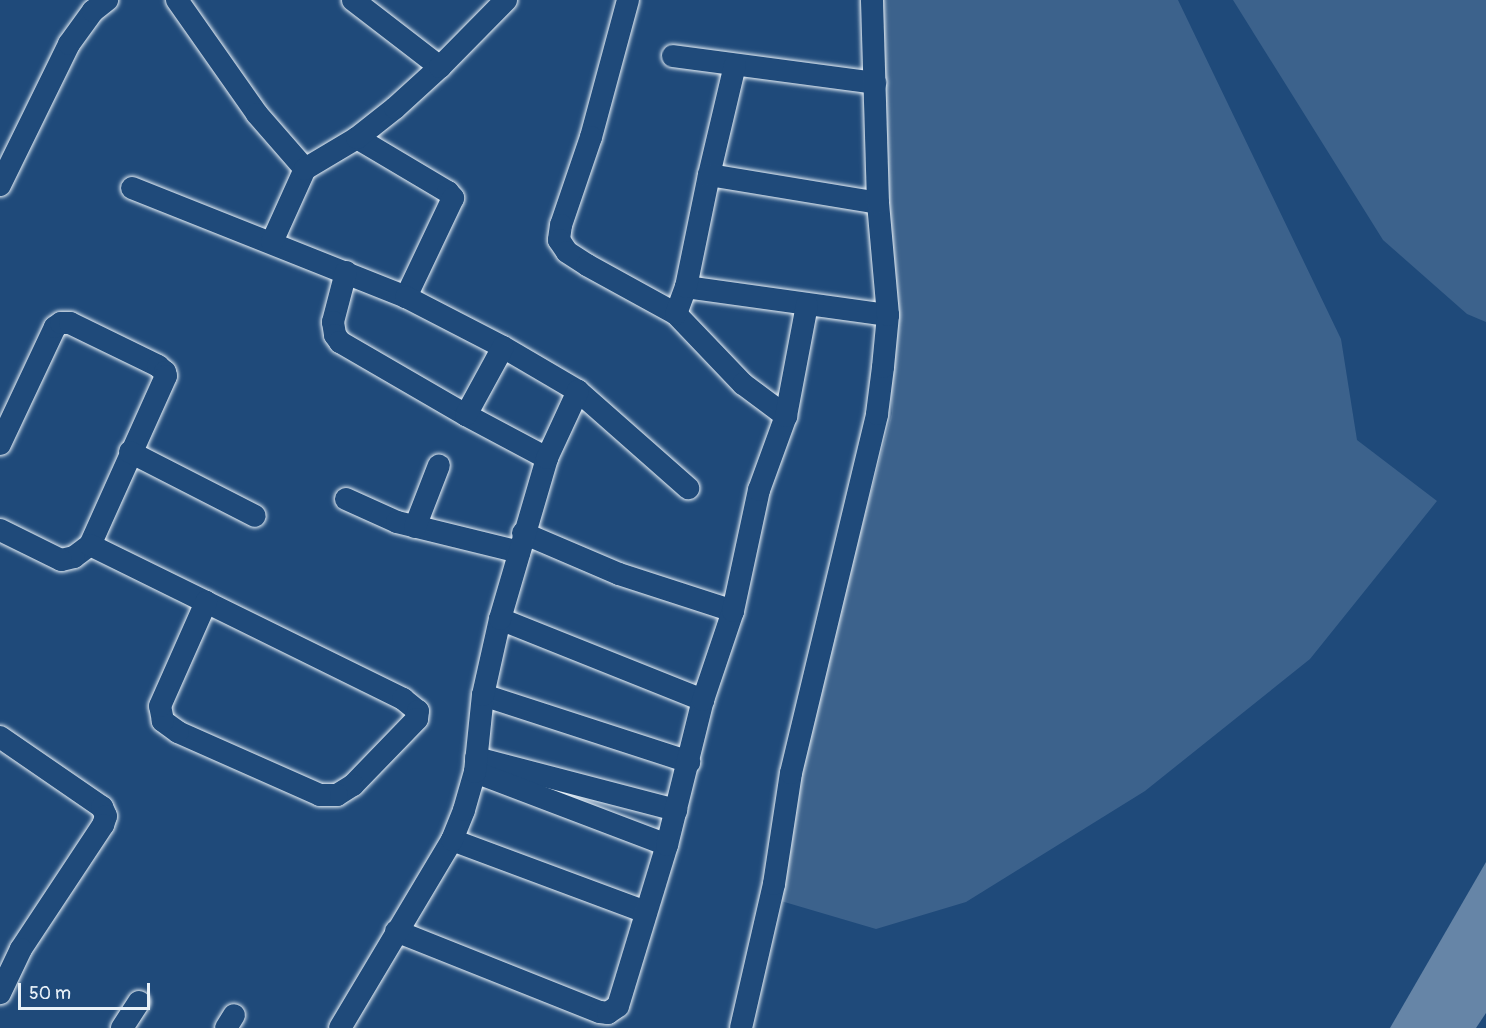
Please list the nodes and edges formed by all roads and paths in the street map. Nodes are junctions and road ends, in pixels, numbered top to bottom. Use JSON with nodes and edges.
{"nodes":[{"id":1,"x":107,"y":0,"type":"edge"},
{"id":2,"x":177,"y":0,"type":"edge"},
{"id":3,"x":353,"y":0,"type":"edge"},
{"id":4,"x":506,"y":0,"type":"edge"},
{"id":5,"x":628,"y":0,"type":"edge"},
{"id":6,"x":872,"y":0,"type":"edge"},
{"id":7,"x":673,"y":56,"type":"dead end"},
{"id":8,"x":735,"y":65,"type":"junction"},
{"id":9,"x":440,"y":67,"type":"junction"},
{"id":10,"x":874,"y":83,"type":"junction"},
{"id":11,"x":357,"y":138,"type":"junction"},
{"id":12,"x":305,"y":169,"type":"junction"},
{"id":13,"x":709,"y":175,"type":"junction"},
{"id":14,"x":0,"y":185,"type":"edge"},
{"id":15,"x":132,"y":188,"type":"dead end"},
{"id":16,"x":878,"y":203,"type":"junction"},
{"id":17,"x":272,"y":242,"type":"junction"},
{"id":18,"x":346,"y":272,"type":"junction"},
{"id":19,"x":686,"y":287,"type":"junction"},
{"id":20,"x":406,"y":297,"type":"junction"},
{"id":21,"x":807,"y":305,"type":"junction"},
{"id":22,"x":676,"y":314,"type":"junction"},
{"id":23,"x":888,"y":315,"type":"junction"},
{"id":24,"x":503,"y":347,"type":"junction"},
{"id":25,"x":578,"y":391,"type":"junction"},
{"id":26,"x":466,"y":415,"type":"junction"},
{"id":27,"x":786,"y":416,"type":"junction"},
{"id":28,"x":0,"y":444,"type":"edge"},
{"id":29,"x":130,"y":452,"type":"junction"},
{"id":30,"x":547,"y":458,"type":"junction"},
{"id":31,"x":439,"y":465,"type":"dead end"},
{"id":32,"x":688,"y":488,"type":"dead end"},
{"id":33,"x":346,"y":499,"type":"dead end"},
{"id":34,"x":255,"y":516,"type":"dead end"},
{"id":35,"x":415,"y":527,"type":"junction"},
{"id":36,"x":0,"y":530,"type":"edge"},
{"id":37,"x":521,"y":543,"type":"junction"},
{"id":38,"x":90,"y":545,"type":"junction"},
{"id":39,"x":206,"y":602,"type":"junction"},
{"id":40,"x":733,"y":611,"type":"junction"},
{"id":41,"x":500,"y":619,"type":"junction"},
{"id":42,"x":483,"y":695,"type":"junction"},
{"id":43,"x":703,"y":700,"type":"junction"},
{"id":44,"x":0,"y":737,"type":"edge"},
{"id":45,"x":689,"y":762,"type":"junction"},
{"id":46,"x":475,"y":765,"type":"junction"},
{"id":47,"x":676,"y":810,"type":"junction"},
{"id":48,"x":452,"y":840,"type":"junction"},
{"id":49,"x":667,"y":845,"type":"junction"},
{"id":50,"x":646,"y":912,"type":"junction"},
{"id":51,"x":396,"y":931,"type":"junction"},
{"id":52,"x":0,"y":993,"type":"edge"},
{"id":53,"x":139,"y":1002,"type":"dead end"},
{"id":54,"x":122,"y":1028,"type":"edge"},
{"id":55,"x":340,"y":1028,"type":"edge"},
{"id":56,"x":741,"y":1028,"type":"edge"}],
"edges":[{"from":1,"to":14,"type":"street"},
{"from":2,"to":12,"type":"street"},
{"from":3,"to":9,"type":"street"},
{"from":4,"to":9,"type":"street"},
{"from":5,"to":22,"type":"street"},
{"from":6,"to":10,"type":"street"},
{"from":7,"to":8,"type":"street"},
{"from":8,"to":10,"type":"street"},
{"from":8,"to":13,"type":"street"},
{"from":9,"to":11,"type":"street"},
{"from":10,"to":16,"type":"street"},
{"from":11,"to":12,"type":"street"},
{"from":11,"to":20,"type":"street"},
{"from":12,"to":17,"type":"street"},
{"from":13,"to":16,"type":"street"},
{"from":13,"to":19,"type":"street"},
{"from":15,"to":17,"type":"street"},
{"from":16,"to":23,"type":"street"},
{"from":17,"to":18,"type":"street"},
{"from":18,"to":20,"type":"street"},
{"from":18,"to":26,"type":"street"},
{"from":19,"to":21,"type":"street"},
{"from":19,"to":22,"type":"street"},
{"from":20,"to":24,"type":"street"},
{"from":21,"to":23,"type":"street"},
{"from":21,"to":27,"type":"street"},
{"from":22,"to":27,"type":"street"},
{"from":23,"to":56,"type":"street"},
{"from":24,"to":25,"type":"street"},
{"from":24,"to":26,"type":"street"},
{"from":25,"to":30,"type":"street"},
{"from":25,"to":32,"type":"street"},
{"from":26,"to":30,"type":"street"},
{"from":27,"to":40,"type":"street"},
{"from":28,"to":29,"type":"street"},
{"from":29,"to":34,"type":"street"},
{"from":29,"to":38,"type":"street"},
{"from":30,"to":37,"type":"street"},
{"from":31,"to":35,"type":"street"},
{"from":33,"to":35,"type":"street"},
{"from":35,"to":37,"type":"street"},
{"from":36,"to":38,"type":"street"},
{"from":37,"to":40,"type":"street"},
{"from":37,"to":41,"type":"street"},
{"from":38,"to":39,"type":"street"},
{"from":39,"to":39,"type":"street"},
{"from":40,"to":43,"type":"street"},
{"from":41,"to":42,"type":"street"},
{"from":41,"to":43,"type":"street"},
{"from":42,"to":45,"type":"street"},
{"from":42,"to":46,"type":"street"},
{"from":43,"to":45,"type":"street"},
{"from":44,"to":52,"type":"street"},
{"from":45,"to":47,"type":"street"},
{"from":46,"to":47,"type":"street"},
{"from":46,"to":48,"type":"street"},
{"from":46,"to":49,"type":"street"},
{"from":47,"to":49,"type":"street"},
{"from":48,"to":50,"type":"street"},
{"from":48,"to":51,"type":"street"},
{"from":49,"to":50,"type":"street"},
{"from":50,"to":51,"type":"street"},
{"from":51,"to":55,"type":"street"},
{"from":53,"to":54,"type":"street"}]}
